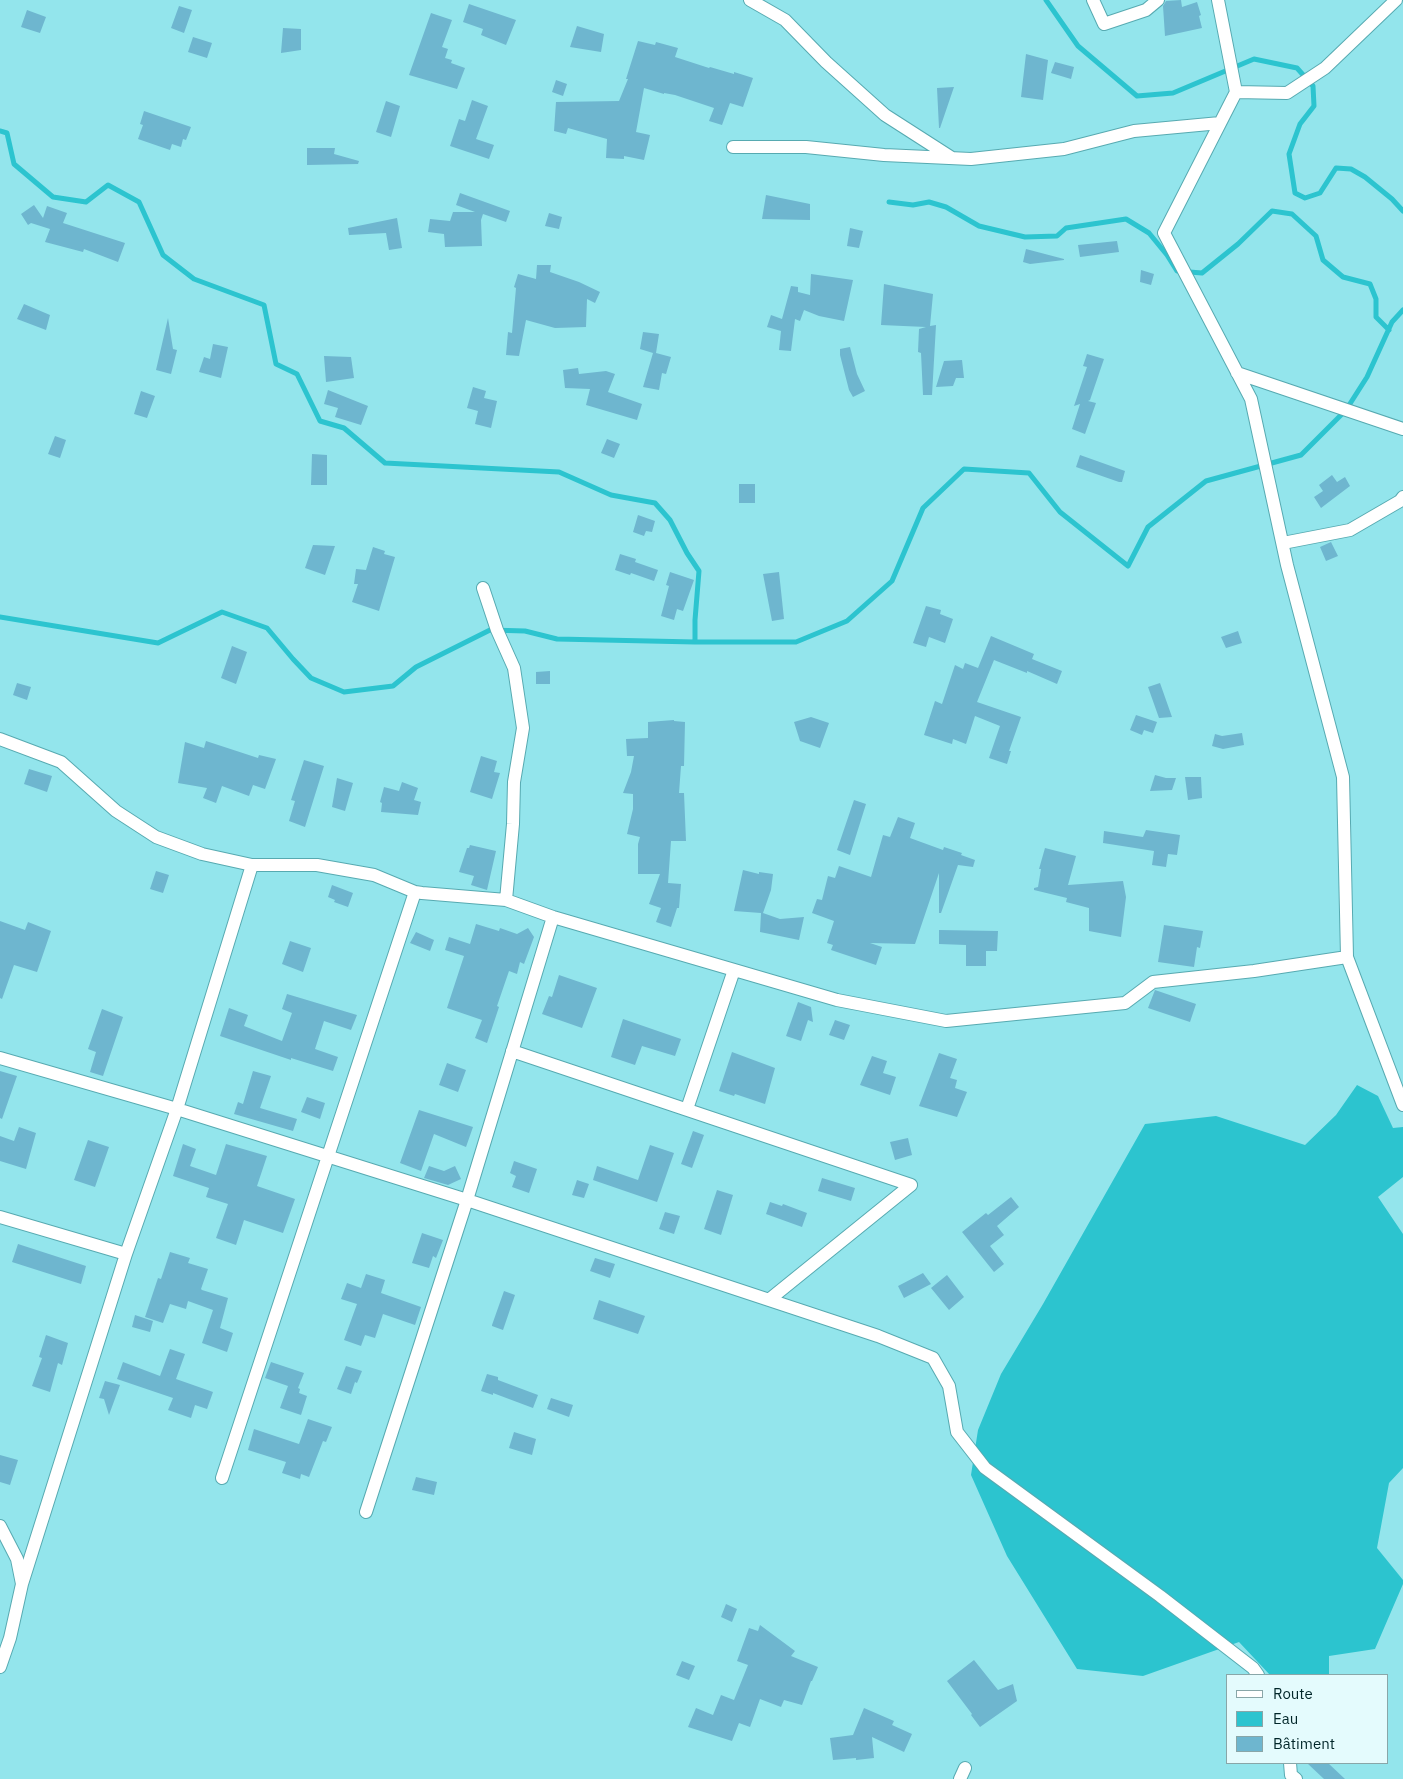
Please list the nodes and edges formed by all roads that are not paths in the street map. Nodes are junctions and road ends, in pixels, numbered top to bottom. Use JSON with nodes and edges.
{"nodes":[{"id":1,"x":750,"y":0,"type":"edge"},
{"id":2,"x":1093,"y":0,"type":"edge"},
{"id":3,"x":1158,"y":0,"type":"edge"},
{"id":4,"x":1218,"y":0,"type":"edge"},
{"id":5,"x":1396,"y":0,"type":"edge"},
{"id":6,"x":1236,"y":92,"type":"junction"},
{"id":7,"x":1220,"y":123,"type":"junction"},
{"id":8,"x":733,"y":147,"type":"dead end"},
{"id":9,"x":952,"y":158,"type":"junction"},
{"id":10,"x":1237,"y":372,"type":"junction"},
{"id":11,"x":1403,"y":429,"type":"edge"},
{"id":12,"x":1403,"y":497,"type":"edge"},
{"id":13,"x":1282,"y":543,"type":"junction"},
{"id":14,"x":483,"y":588,"type":"dead end"},
{"id":15,"x":0,"y":739,"type":"edge"},
{"id":16,"x":252,"y":865,"type":"junction"},
{"id":17,"x":415,"y":892,"type":"junction"},
{"id":18,"x":506,"y":900,"type":"junction"},
{"id":19,"x":553,"y":917,"type":"junction"},
{"id":20,"x":1347,"y":957,"type":"junction"},
{"id":21,"x":734,"y":970,"type":"junction"},
{"id":22,"x":512,"y":1051,"type":"junction"},
{"id":23,"x":0,"y":1058,"type":"edge"},
{"id":24,"x":1403,"y":1106,"type":"edge"},
{"id":25,"x":177,"y":1109,"type":"junction"},
{"id":26,"x":686,"y":1109,"type":"junction"},
{"id":27,"x":327,"y":1156,"type":"junction"},
{"id":28,"x":467,"y":1200,"type":"junction"},
{"id":29,"x":0,"y":1217,"type":"edge"},
{"id":30,"x":126,"y":1254,"type":"junction"},
{"id":31,"x":770,"y":1299,"type":"junction"},
{"id":32,"x":222,"y":1478,"type":"dead end"},
{"id":33,"x":366,"y":1512,"type":"dead end"},
{"id":34,"x":0,"y":1526,"type":"edge"},
{"id":35,"x":22,"y":1584,"type":"junction"},
{"id":36,"x":0,"y":1667,"type":"edge"},
{"id":37,"x":1257,"y":1674,"type":"edge"},
{"id":38,"x":1290,"y":1764,"type":"edge"},
{"id":39,"x":1296,"y":1779,"type":"edge"}],
"edges":[{"from":1,"to":9,"type":"street"},
{"from":2,"to":3,"type":"street"},
{"from":4,"to":6,"type":"street"},
{"from":5,"to":6,"type":"street"},
{"from":6,"to":7,"type":"street"},
{"from":7,"to":9,"type":"street"},
{"from":7,"to":10,"type":"street"},
{"from":8,"to":9,"type":"street"},
{"from":10,"to":11,"type":"street"},
{"from":10,"to":13,"type":"street"},
{"from":12,"to":13,"type":"street"},
{"from":13,"to":20,"type":"street"},
{"from":14,"to":18,"type":"street"},
{"from":15,"to":16,"type":"street"},
{"from":16,"to":17,"type":"street"},
{"from":16,"to":25,"type":"street"},
{"from":17,"to":18,"type":"street"},
{"from":17,"to":27,"type":"street"},
{"from":18,"to":19,"type":"street"},
{"from":19,"to":21,"type":"street"},
{"from":19,"to":22,"type":"street"},
{"from":20,"to":21,"type":"street"},
{"from":20,"to":24,"type":"street"},
{"from":21,"to":26,"type":"street"},
{"from":22,"to":26,"type":"street"},
{"from":22,"to":28,"type":"street"},
{"from":23,"to":25,"type":"street"},
{"from":25,"to":27,"type":"street"},
{"from":25,"to":30,"type":"street"},
{"from":26,"to":31,"type":"street"},
{"from":27,"to":28,"type":"street"},
{"from":27,"to":32,"type":"street"},
{"from":28,"to":31,"type":"street"},
{"from":28,"to":33,"type":"street"},
{"from":29,"to":30,"type":"street"},
{"from":30,"to":35,"type":"street"},
{"from":31,"to":37,"type":"street"},
{"from":34,"to":35,"type":"street"},
{"from":35,"to":36,"type":"street"},
{"from":38,"to":39,"type":"street"}]}
